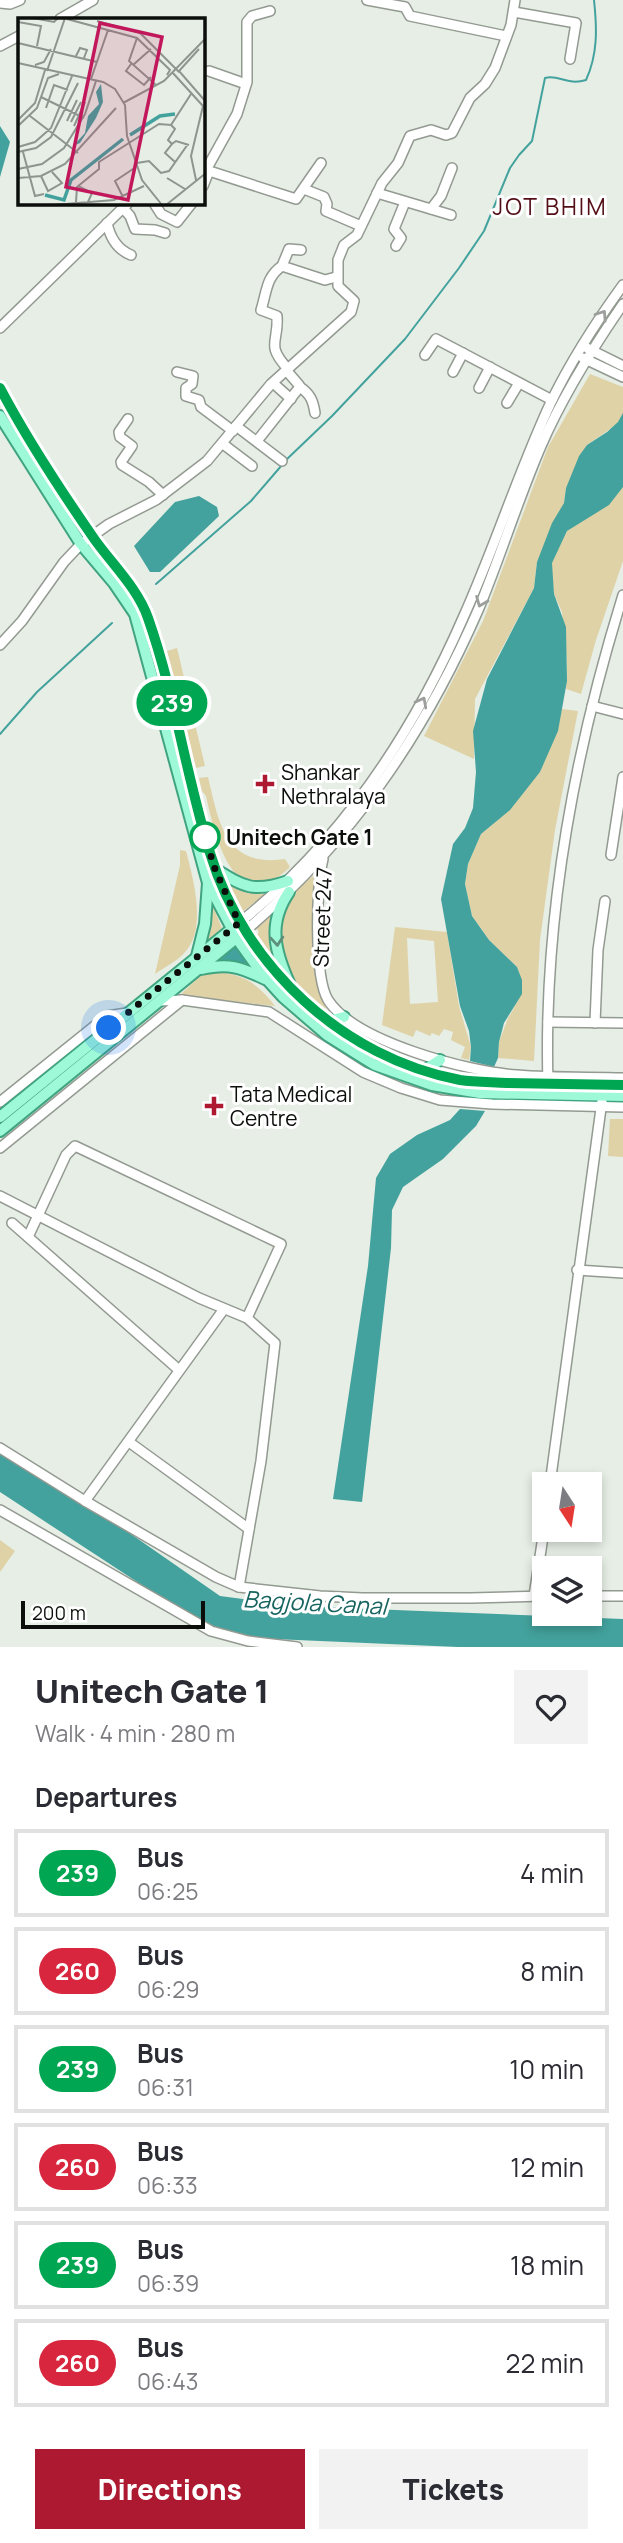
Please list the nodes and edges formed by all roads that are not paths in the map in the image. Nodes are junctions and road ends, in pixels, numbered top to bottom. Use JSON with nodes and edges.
{"nodes":[{"id":1,"x":20,"y":0,"type":"edge"},
{"id":2,"x":93,"y":0,"type":"edge"},
{"id":3,"x":368,"y":0,"type":"edge"},
{"id":4,"x":516,"y":0,"type":"edge"},
{"id":5,"x":0,"y":3,"type":"edge"},
{"id":6,"x":80,"y":3,"type":"edge"},
{"id":7,"x":270,"y":11,"type":"dead end"},
{"id":8,"x":514,"y":12,"type":"junction"},
{"id":9,"x":61,"y":18,"type":"edge"},
{"id":10,"x":506,"y":36,"type":"junction"},
{"id":11,"x":18,"y":37,"type":"edge"},
{"id":12,"x":0,"y":46,"type":"edge"},
{"id":13,"x":570,"y":59,"type":"dead end"},
{"id":14,"x":209,"y":71,"type":"dead end"},
{"id":15,"x":246,"y":84,"type":"junction"},
{"id":16,"x":321,"y":163,"type":"dead end"},
{"id":17,"x":452,"y":168,"type":"dead end"},
{"id":18,"x":206,"y":170,"type":"edge"},
{"id":19,"x":304,"y":189,"type":"junction"},
{"id":20,"x":377,"y":193,"type":"junction"},
{"id":21,"x":405,"y":202,"type":"junction"},
{"id":22,"x":155,"y":205,"type":"edge"},
{"id":23,"x":190,"y":205,"type":"edge"},
{"id":24,"x":126,"y":206,"type":"edge"},
{"id":25,"x":431,"y":209,"type":"junction"},
{"id":26,"x":451,"y":215,"type":"dead end"},
{"id":27,"x":107,"y":223,"type":"junction"},
{"id":28,"x":361,"y":226,"type":"junction"},
{"id":29,"x":165,"y":233,"type":"dead end"},
{"id":30,"x":397,"y":246,"type":"dead end"},
{"id":31,"x":301,"y":250,"type":"dead end"},
{"id":32,"x":131,"y":255,"type":"dead end"},
{"id":33,"x":282,"y":266,"type":"junction"},
{"id":34,"x":336,"y":277,"type":"junction"},
{"id":35,"x":623,"y":285,"type":"edge"},
{"id":36,"x":623,"y":304,"type":"edge"},
{"id":37,"x":0,"y":328,"type":"edge"},
{"id":38,"x":583,"y":345,"type":"junction"},
{"id":39,"x":592,"y":351,"type":"junction"},
{"id":40,"x":463,"y":353,"type":"junction"},
{"id":41,"x":576,"y":354,"type":"junction"},
{"id":42,"x":425,"y":355,"type":"dead end"},
{"id":43,"x":586,"y":360,"type":"junction"},
{"id":44,"x":623,"y":366,"type":"edge"},
{"id":45,"x":490,"y":367,"type":"junction"},
{"id":46,"x":287,"y":370,"type":"junction"},
{"id":47,"x":177,"y":372,"type":"dead end"},
{"id":48,"x":453,"y":372,"type":"dead end"},
{"id":49,"x":623,"y":377,"type":"edge"},
{"id":50,"x":273,"y":383,"type":"junction"},
{"id":51,"x":519,"y":383,"type":"junction"},
{"id":52,"x":300,"y":387,"type":"junction"},
{"id":53,"x":0,"y":388,"type":"edge"},
{"id":54,"x":479,"y":388,"type":"dead end"},
{"id":55,"x":291,"y":399,"type":"junction"},
{"id":56,"x":552,"y":400,"type":"junction"},
{"id":57,"x":507,"y":403,"type":"dead end"},
{"id":58,"x":315,"y":413,"type":"dead end"},
{"id":59,"x":0,"y":416,"type":"edge"},
{"id":60,"x":128,"y":419,"type":"dead end"},
{"id":61,"x":235,"y":428,"type":"junction"},
{"id":62,"x":257,"y":441,"type":"junction"},
{"id":63,"x":223,"y":444,"type":"junction"},
{"id":64,"x":282,"y":461,"type":"dead end"},
{"id":65,"x":251,"y":466,"type":"dead end"},
{"id":66,"x":163,"y":495,"type":"junction"},
{"id":67,"x":92,"y":536,"type":"junction"},
{"id":68,"x":81,"y":544,"type":"junction"},
{"id":69,"x":623,"y":595,"type":"edge"},
{"id":70,"x":0,"y":645,"type":"edge"},
{"id":71,"x":592,"y":706,"type":"junction"},
{"id":72,"x":623,"y":714,"type":"edge"},
{"id":73,"x":405,"y":742,"type":"junction"},
{"id":74,"x":623,"y":777,"type":"edge"},
{"id":75,"x":611,"y":855,"type":"dead end"},
{"id":76,"x":324,"y":856,"type":"junction"},
{"id":77,"x":215,"y":869,"type":"junction"},
{"id":78,"x":208,"y":883,"type":"junction"},
{"id":79,"x":288,"y":886,"type":"junction"},
{"id":80,"x":605,"y":901,"type":"dead end"},
{"id":81,"x":238,"y":930,"type":"junction"},
{"id":82,"x":197,"y":956,"type":"junction"},
{"id":83,"x":195,"y":971,"type":"junction"},
{"id":84,"x":268,"y":981,"type":"junction"},
{"id":85,"x":293,"y":990,"type":"junction"},
{"id":86,"x":183,"y":1000,"type":"junction"},
{"id":87,"x":156,"y":1002,"type":"junction"},
{"id":88,"x":127,"y":1013,"type":"junction"},
{"id":89,"x":344,"y":1017,"type":"junction"},
{"id":90,"x":328,"y":1021,"type":"junction"},
{"id":91,"x":548,"y":1022,"type":"junction"},
{"id":92,"x":595,"y":1023,"type":"junction"},
{"id":93,"x":623,"y":1023,"type":"edge"},
{"id":94,"x":440,"y":1060,"type":"junction"},
{"id":95,"x":425,"y":1070,"type":"junction"},
{"id":96,"x":623,"y":1078,"type":"edge"},
{"id":97,"x":548,"y":1080,"type":"junction"},
{"id":98,"x":623,"y":1085,"type":"edge"},
{"id":99,"x":623,"y":1096,"type":"edge"},
{"id":100,"x":602,"y":1101,"type":"junction"},
{"id":101,"x":0,"y":1102,"type":"edge"},
{"id":102,"x":623,"y":1107,"type":"edge"},
{"id":103,"x":0,"y":1117,"type":"edge"},
{"id":104,"x":0,"y":1131,"type":"edge"},
{"id":105,"x":0,"y":1148,"type":"edge"},
{"id":106,"x":0,"y":1196,"type":"edge"},
{"id":107,"x":37,"y":1217,"type":"junction"},
{"id":108,"x":12,"y":1223,"type":"dead end"},
{"id":109,"x":28,"y":1237,"type":"junction"},
{"id":110,"x":578,"y":1270,"type":"junction"},
{"id":111,"x":623,"y":1273,"type":"edge"},
{"id":112,"x":224,"y":1309,"type":"junction"},
{"id":113,"x":247,"y":1318,"type":"junction"},
{"id":114,"x":179,"y":1370,"type":"junction"},
{"id":115,"x":129,"y":1442,"type":"junction"},
{"id":116,"x":0,"y":1448,"type":"edge"},
{"id":117,"x":552,"y":1472,"type":"edge"},
{"id":118,"x":85,"y":1501,"type":"junction"},
{"id":119,"x":0,"y":1510,"type":"edge"},
{"id":120,"x":249,"y":1529,"type":"junction"},
{"id":121,"x":239,"y":1587,"type":"junction"},
{"id":122,"x":532,"y":1596,"type":"edge"},
{"id":123,"x":602,"y":1596,"type":"edge"},
{"id":124,"x":623,"y":1596,"type":"edge"},
{"id":125,"x":237,"y":1643,"type":"edge"},
{"id":126,"x":260,"y":1645,"type":"edge"},
{"id":127,"x":297,"y":1647,"type":"edge"}],
"edges":[{"from":1,"to":5,"type":"street"},
{"from":2,"to":6,"type":"street"},
{"from":3,"to":10,"type":"street"},
{"from":4,"to":8,"type":"street"},
{"from":6,"to":9,"type":"street"},
{"from":7,"to":15,"type":"street"},
{"from":8,"to":10,"type":"street"},
{"from":8,"to":13,"type":"street"},
{"from":10,"to":20,"type":"street"},
{"from":11,"to":12,"type":"street"},
{"from":14,"to":15,"type":"street"},
{"from":15,"to":18,"type":"street"},
{"from":16,"to":19,"type":"street"},
{"from":17,"to":25,"type":"street"},
{"from":18,"to":19,"type":"street"},
{"from":19,"to":28,"type":"street"},
{"from":20,"to":21,"type":"street"},
{"from":20,"to":28,"type":"street"},
{"from":21,"to":25,"type":"street"},
{"from":21,"to":30,"type":"street"},
{"from":22,"to":23,"type":"street"},
{"from":24,"to":27,"type":"street"},
{"from":24,"to":29,"type":"street"},
{"from":25,"to":26,"type":"street"},
{"from":27,"to":32,"type":"street"},
{"from":27,"to":37,"type":"street"},
{"from":28,"to":34,"type":"street"},
{"from":31,"to":33,"type":"street"},
{"from":33,"to":34,"type":"street"},
{"from":33,"to":46,"type":"street"},
{"from":34,"to":46,"type":"street"},
{"from":38,"to":35,"type":"street","one_way":true},
{"from":36,"to":39,"type":"street"},
{"from":38,"to":39,"type":"street"},
{"from":38,"to":41,"type":"street"},
{"from":39,"to":43,"type":"street"},
{"from":39,"to":44,"type":"street"},
{"from":40,"to":42,"type":"street"},
{"from":40,"to":45,"type":"street"},
{"from":40,"to":48,"type":"street"},
{"from":41,"to":43,"type":"street"},
{"from":41,"to":56,"type":"street"},
{"from":43,"to":49,"type":"street"},
{"from":43,"to":73,"type":"street","one_way":true},
{"from":45,"to":51,"type":"street"},
{"from":45,"to":54,"type":"street"},
{"from":46,"to":50,"type":"street"},
{"from":46,"to":52,"type":"street"},
{"from":47,"to":61,"type":"street"},
{"from":50,"to":55,"type":"street"},
{"from":50,"to":61,"type":"street"},
{"from":51,"to":56,"type":"street"},
{"from":51,"to":57,"type":"street"},
{"from":52,"to":55,"type":"street"},
{"from":52,"to":58,"type":"street"},
{"from":53,"to":67,"type":"main road"},
{"from":55,"to":62,"type":"street"},
{"from":73,"to":56,"type":"street","one_way":true},
{"from":59,"to":68,"type":"main road"},
{"from":60,"to":66,"type":"street"},
{"from":61,"to":62,"type":"street"},
{"from":61,"to":63,"type":"street"},
{"from":62,"to":64,"type":"street"},
{"from":63,"to":65,"type":"street"},
{"from":63,"to":66,"type":"street"},
{"from":66,"to":67,"type":"street"},
{"from":67,"to":68,"type":"street"},
{"from":67,"to":77,"type":"main road"},
{"from":68,"to":70,"type":"street"},
{"from":68,"to":78,"type":"main road"},
{"from":69,"to":71,"type":"street"},
{"from":71,"to":72,"type":"street"},
{"from":71,"to":91,"type":"street"},
{"from":73,"to":76,"type":"street"},
{"from":73,"to":79,"type":"street"},
{"from":74,"to":75,"type":"street"},
{"from":76,"to":79,"type":"street"},
{"from":76,"to":89,"type":"street","name":"Street 247"},
{"from":77,"to":79,"type":"main road"},
{"from":77,"to":81,"type":"main road"},
{"from":78,"to":81,"type":"main road"},
{"from":78,"to":82,"type":"main road"},
{"from":79,"to":81,"type":"street"},
{"from":79,"to":85,"type":"main road","one_way":true},
{"from":80,"to":92,"type":"street"},
{"from":81,"to":82,"type":"main road"},
{"from":81,"to":83,"type":"main road"},
{"from":81,"to":84,"type":"main road"},
{"from":81,"to":85,"type":"main road"},
{"from":82,"to":88,"type":"main road"},
{"from":83,"to":84,"type":"main road"},
{"from":83,"to":87,"type":"main road"},
{"from":84,"to":100,"type":"main road"},
{"from":85,"to":90,"type":"main road"},
{"from":86,"to":87,"type":"street"},
{"from":86,"to":100,"type":"street"},
{"from":86,"to":105,"type":"street"},
{"from":87,"to":104,"type":"main road"},
{"from":88,"to":101,"type":"street"},
{"from":88,"to":103,"type":"main road"},
{"from":89,"to":90,"type":"main road"},
{"from":89,"to":94,"type":"street","name":"Street 247"},
{"from":90,"to":95,"type":"main road"},
{"from":91,"to":92,"type":"street"},
{"from":91,"to":97,"type":"street"},
{"from":92,"to":93,"type":"street"},
{"from":94,"to":95,"type":"main road"},
{"from":94,"to":97,"type":"street","name":"Street 247"},
{"from":95,"to":97,"type":"main road"},
{"from":96,"to":97,"type":"street","name":"Street 247"},
{"from":97,"to":98,"type":"main road"},
{"from":99,"to":100,"type":"main road"},
{"from":100,"to":102,"type":"street"},
{"from":100,"to":110,"type":"street"},
{"from":106,"to":107,"type":"street"},
{"from":107,"to":109,"type":"street"},
{"from":107,"to":112,"type":"street"},
{"from":107,"to":113,"type":"street"},
{"from":108,"to":109,"type":"street"},
{"from":109,"to":114,"type":"street"},
{"from":110,"to":111,"type":"street"},
{"from":110,"to":117,"type":"street"},
{"from":112,"to":113,"type":"street"},
{"from":112,"to":114,"type":"street"},
{"from":113,"to":120,"type":"street"},
{"from":114,"to":115,"type":"street"},
{"from":115,"to":118,"type":"street"},
{"from":115,"to":120,"type":"street"},
{"from":116,"to":118,"type":"street"},
{"from":118,"to":121,"type":"street"},
{"from":119,"to":125,"type":"street"},
{"from":120,"to":121,"type":"street"},
{"from":121,"to":122,"type":"street"},
{"from":123,"to":124,"type":"street"},
{"from":125,"to":126,"type":"street"},
{"from":126,"to":127,"type":"street"}]}
